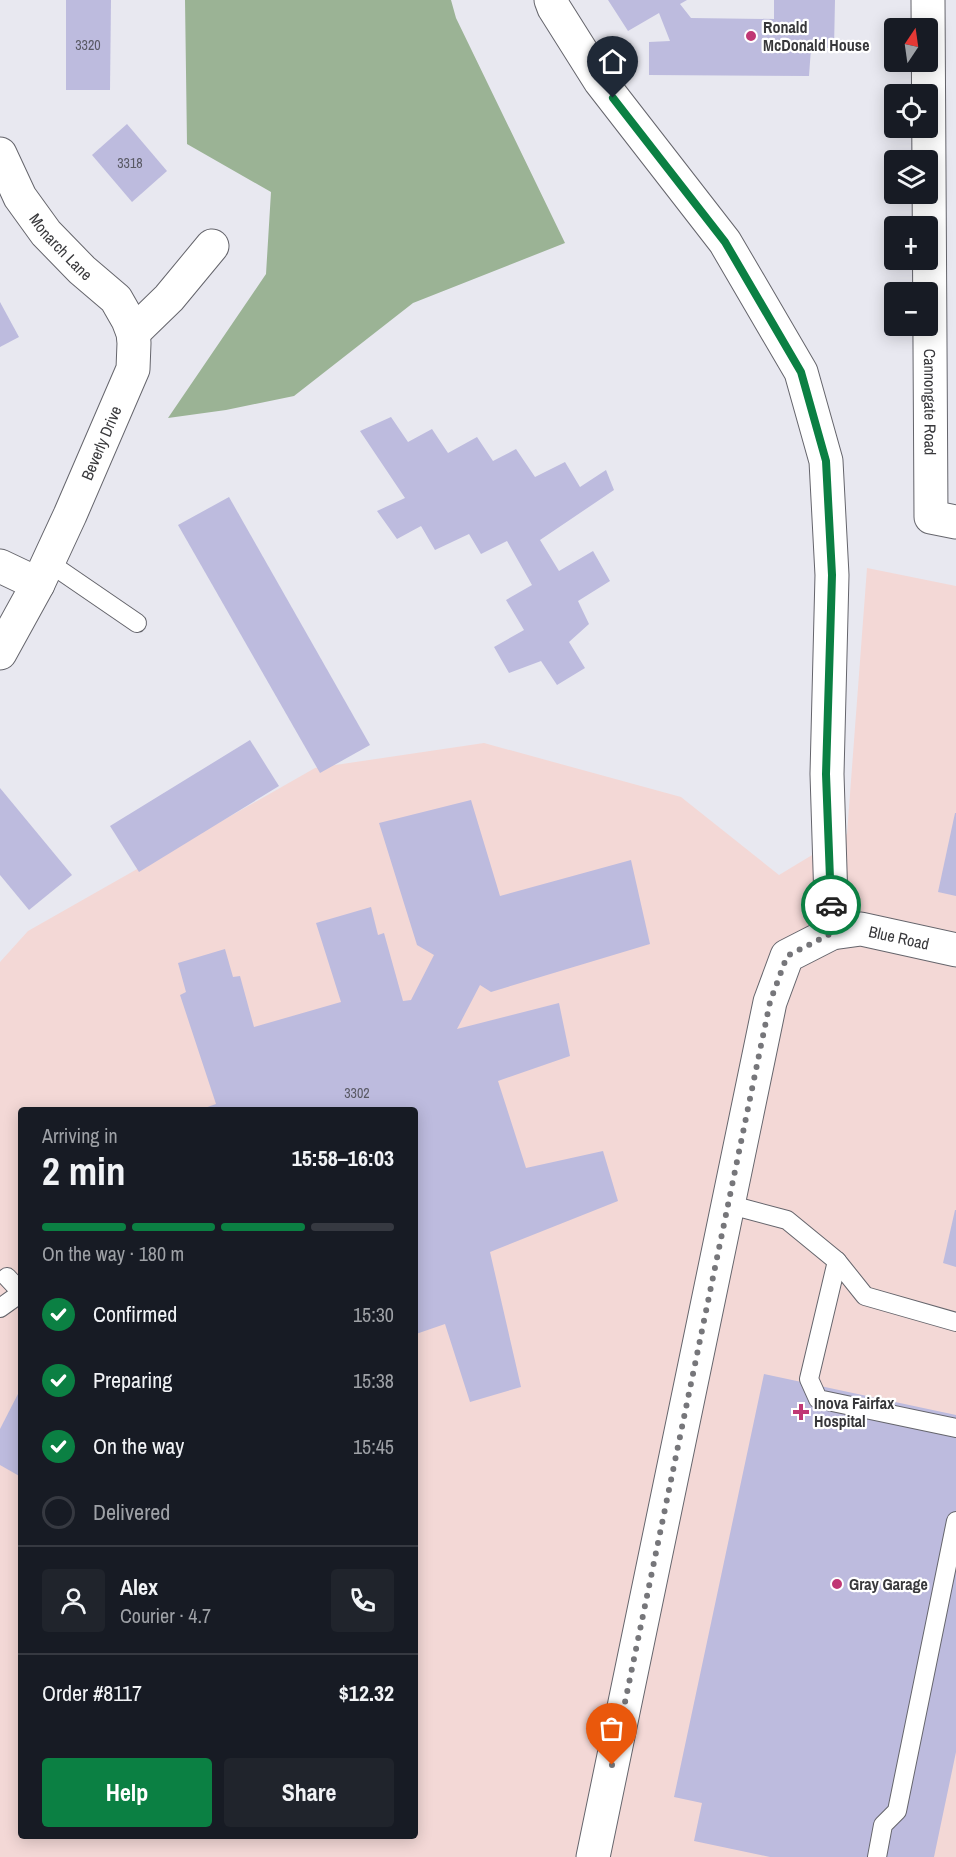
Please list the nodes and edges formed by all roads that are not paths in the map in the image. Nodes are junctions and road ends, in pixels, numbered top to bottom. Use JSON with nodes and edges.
{"nodes":[{"id":1,"x":551,"y":0,"type":"edge"},
{"id":2,"x":928,"y":0,"type":"edge"},
{"id":3,"x":0,"y":154,"type":"edge"},
{"id":4,"x":10,"y":203,"type":"edge"},
{"id":5,"x":212,"y":246,"type":"dead end"},
{"id":6,"x":133,"y":333,"type":"junction"},
{"id":7,"x":944,"y":520,"type":"edge"},
{"id":8,"x":0,"y":566,"type":"edge"},
{"id":9,"x":43,"y":573,"type":"junction"},
{"id":10,"x":137,"y":623,"type":"dead end"},
{"id":11,"x":0,"y":653,"type":"edge"},
{"id":12,"x":832,"y":933,"type":"junction"},
{"id":13,"x":956,"y":950,"type":"edge"},
{"id":14,"x":727,"y":1204,"type":"junction"},
{"id":15,"x":837,"y":1261,"type":"junction"},
{"id":16,"x":7,"y":1277,"type":"dead end"},
{"id":17,"x":18,"y":1289,"type":"edge"},
{"id":18,"x":18,"y":1294,"type":"edge"},
{"id":19,"x":0,"y":1308,"type":"edge"},
{"id":20,"x":956,"y":1322,"type":"edge"},
{"id":21,"x":956,"y":1428,"type":"edge"},
{"id":22,"x":956,"y":1521,"type":"edge"},
{"id":23,"x":593,"y":1857,"type":"edge"},
{"id":24,"x":877,"y":1857,"type":"edge"}],
"edges":[{"from":1,"to":12,"type":"street"},
{"from":2,"to":7,"type":"street","name":"Cannongate Road"},
{"from":3,"to":4,"type":"street","name":"Monarch Lane"},
{"from":4,"to":6,"type":"street","name":"Monarch Lane"},
{"from":5,"to":6,"type":"street"},
{"from":6,"to":9,"type":"street","name":"Beverly Drive"},
{"from":8,"to":9,"type":"street"},
{"from":9,"to":10,"type":"lane"},
{"from":9,"to":11,"type":"street","name":"Beverly Drive"},
{"from":12,"to":13,"type":"street","name":"Blue Road"},
{"from":12,"to":14,"type":"street","name":"Blue Road"},
{"from":14,"to":15,"type":"lane"},
{"from":14,"to":23,"type":"street","name":"Blue Road"},
{"from":15,"to":20,"type":"lane"},
{"from":15,"to":21,"type":"lane"},
{"from":16,"to":17,"type":"lane"},
{"from":18,"to":19,"type":"lane"},
{"from":22,"to":24,"type":"lane"}]}
